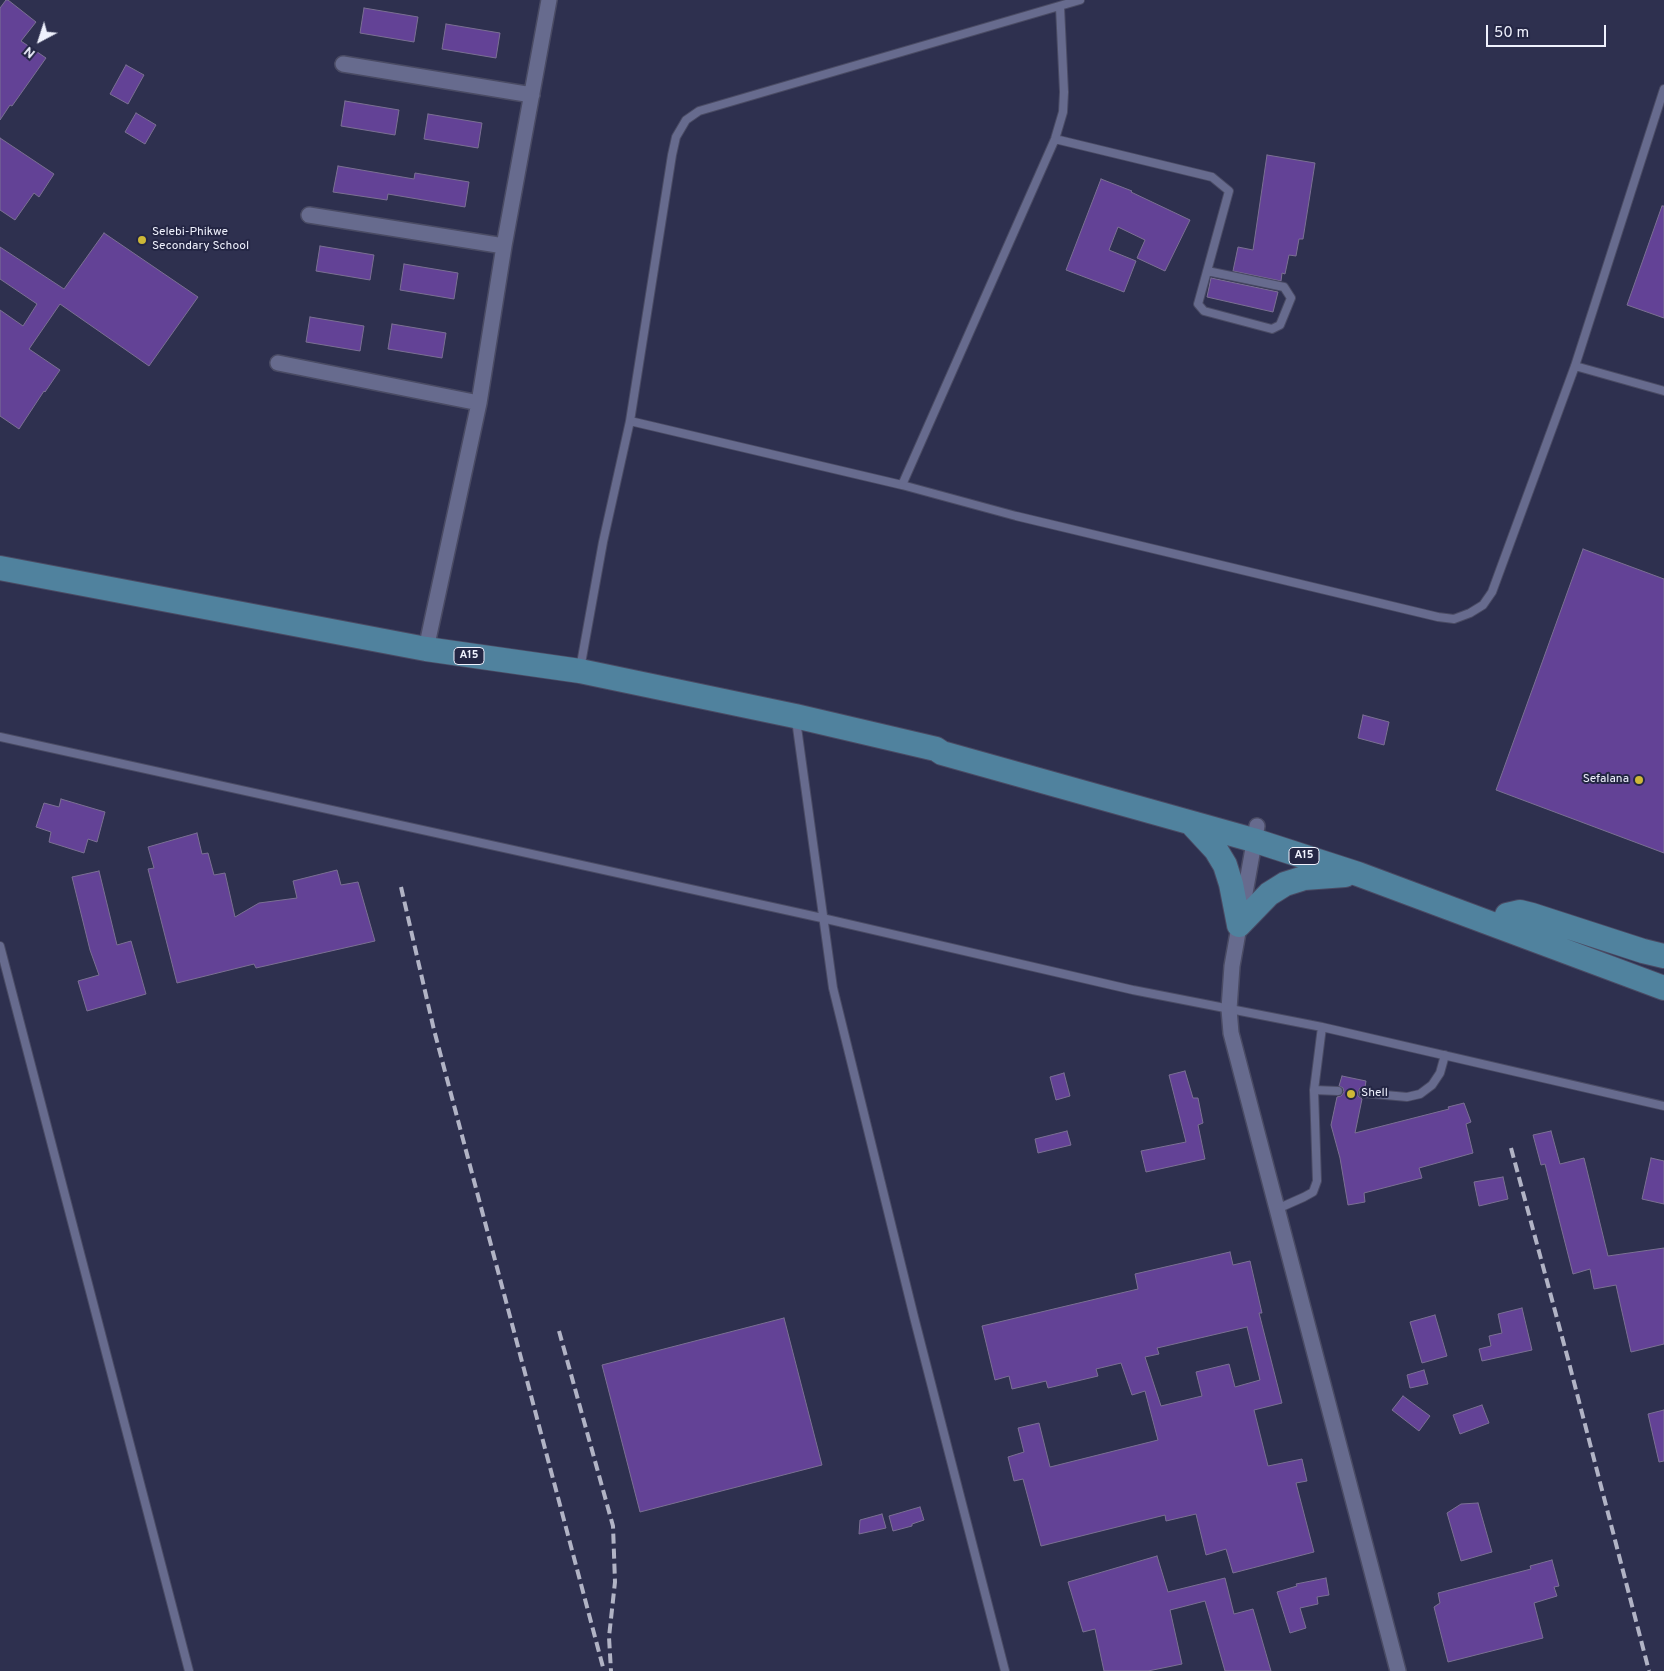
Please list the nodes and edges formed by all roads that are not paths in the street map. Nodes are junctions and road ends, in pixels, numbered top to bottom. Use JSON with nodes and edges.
{"nodes":[{"id":1,"x":549,"y":0,"type":"edge"},
{"id":2,"x":1080,"y":0,"type":"edge"},
{"id":3,"x":1060,"y":7,"type":"junction"},
{"id":4,"x":343,"y":64,"type":"dead end"},
{"id":5,"x":1664,"y":89,"type":"edge"},
{"id":6,"x":532,"y":95,"type":"junction"},
{"id":7,"x":1055,"y":139,"type":"junction"},
{"id":8,"x":309,"y":215,"type":"dead end"},
{"id":9,"x":504,"y":246,"type":"junction"},
{"id":10,"x":1207,"y":271,"type":"junction"},
{"id":11,"x":278,"y":363,"type":"dead end"},
{"id":12,"x":1574,"y":366,"type":"junction"},
{"id":13,"x":1664,"y":391,"type":"edge"},
{"id":14,"x":479,"y":403,"type":"junction"},
{"id":15,"x":630,"y":420,"type":"junction"},
{"id":16,"x":902,"y":485,"type":"junction"},
{"id":17,"x":0,"y":568,"type":"edge"},
{"id":18,"x":426,"y":649,"type":"junction"},
{"id":19,"x":580,"y":671,"type":"junction"},
{"id":20,"x":796,"y":716,"type":"junction"},
{"id":21,"x":0,"y":737,"type":"edge"},
{"id":22,"x":936,"y":749,"type":"junction"},
{"id":23,"x":1190,"y":822,"type":"junction"},
{"id":24,"x":1255,"y":833,"type":"junction"},
{"id":25,"x":1358,"y":874,"type":"junction"},
{"id":26,"x":1507,"y":915,"type":"junction"},
{"id":27,"x":822,"y":918,"type":"junction"},
{"id":28,"x":1239,"y":925,"type":"junction"},
{"id":29,"x":0,"y":946,"type":"edge"},
{"id":30,"x":1664,"y":956,"type":"edge"},
{"id":31,"x":1664,"y":972,"type":"edge"},
{"id":32,"x":1664,"y":988,"type":"edge"},
{"id":33,"x":1229,"y":1009,"type":"junction"},
{"id":34,"x":1322,"y":1027,"type":"junction"},
{"id":35,"x":1445,"y":1055,"type":"junction"},
{"id":36,"x":1314,"y":1090,"type":"junction"},
{"id":37,"x":1338,"y":1091,"type":"dead end"},
{"id":38,"x":1363,"y":1093,"type":"dead end"},
{"id":39,"x":1664,"y":1106,"type":"edge"},
{"id":40,"x":1277,"y":1210,"type":"junction"},
{"id":41,"x":189,"y":1671,"type":"edge"},
{"id":42,"x":1005,"y":1671,"type":"edge"},
{"id":43,"x":1398,"y":1671,"type":"edge"}],
"edges":[{"from":1,"to":6,"type":"street"},
{"from":2,"to":3,"type":"lane"},
{"from":3,"to":7,"type":"lane"},
{"from":3,"to":15,"type":"lane"},
{"from":4,"to":6,"type":"street"},
{"from":5,"to":12,"type":"lane"},
{"from":6,"to":9,"type":"street"},
{"from":7,"to":10,"type":"lane"},
{"from":7,"to":16,"type":"lane"},
{"from":8,"to":9,"type":"street"},
{"from":9,"to":14,"type":"street"},
{"from":10,"to":10,"type":"lane"},
{"from":11,"to":14,"type":"street"},
{"from":12,"to":13,"type":"lane"},
{"from":12,"to":16,"type":"lane"},
{"from":14,"to":18,"type":"street"},
{"from":15,"to":16,"type":"lane"},
{"from":15,"to":19,"type":"lane"},
{"from":17,"to":18,"type":"main road","number":"A15"},
{"from":18,"to":19,"type":"main road","number":"A15"},
{"from":19,"to":20,"type":"main road","number":"A15"},
{"from":20,"to":22,"type":"main road","number":"A15"},
{"from":20,"to":27,"type":"lane"},
{"from":21,"to":27,"type":"lane"},
{"from":22,"to":23,"type":"main road","number":"A15"},
{"from":22,"to":24,"type":"main road","number":"A15"},
{"from":23,"to":24,"type":"main road","number":"A15"},
{"from":23,"to":28,"type":"main road"},
{"from":24,"to":25,"type":"main road","number":"A15"},
{"from":24,"to":26,"type":"main road","number":"A15"},
{"from":24,"to":28,"type":"street"},
{"from":25,"to":28,"type":"main road"},
{"from":25,"to":32,"type":"main road","number":"A15"},
{"from":26,"to":30,"type":"main road"},
{"from":26,"to":31,"type":"main road","number":"A15"},
{"from":27,"to":33,"type":"lane"},
{"from":27,"to":42,"type":"lane"},
{"from":28,"to":33,"type":"street"},
{"from":29,"to":41,"type":"lane"},
{"from":33,"to":34,"type":"lane"},
{"from":33,"to":40,"type":"street"},
{"from":34,"to":35,"type":"lane"},
{"from":34,"to":36,"type":"lane"},
{"from":35,"to":38,"type":"lane"},
{"from":35,"to":39,"type":"lane"},
{"from":36,"to":37,"type":"lane"},
{"from":36,"to":40,"type":"lane"},
{"from":40,"to":43,"type":"street"}]}
